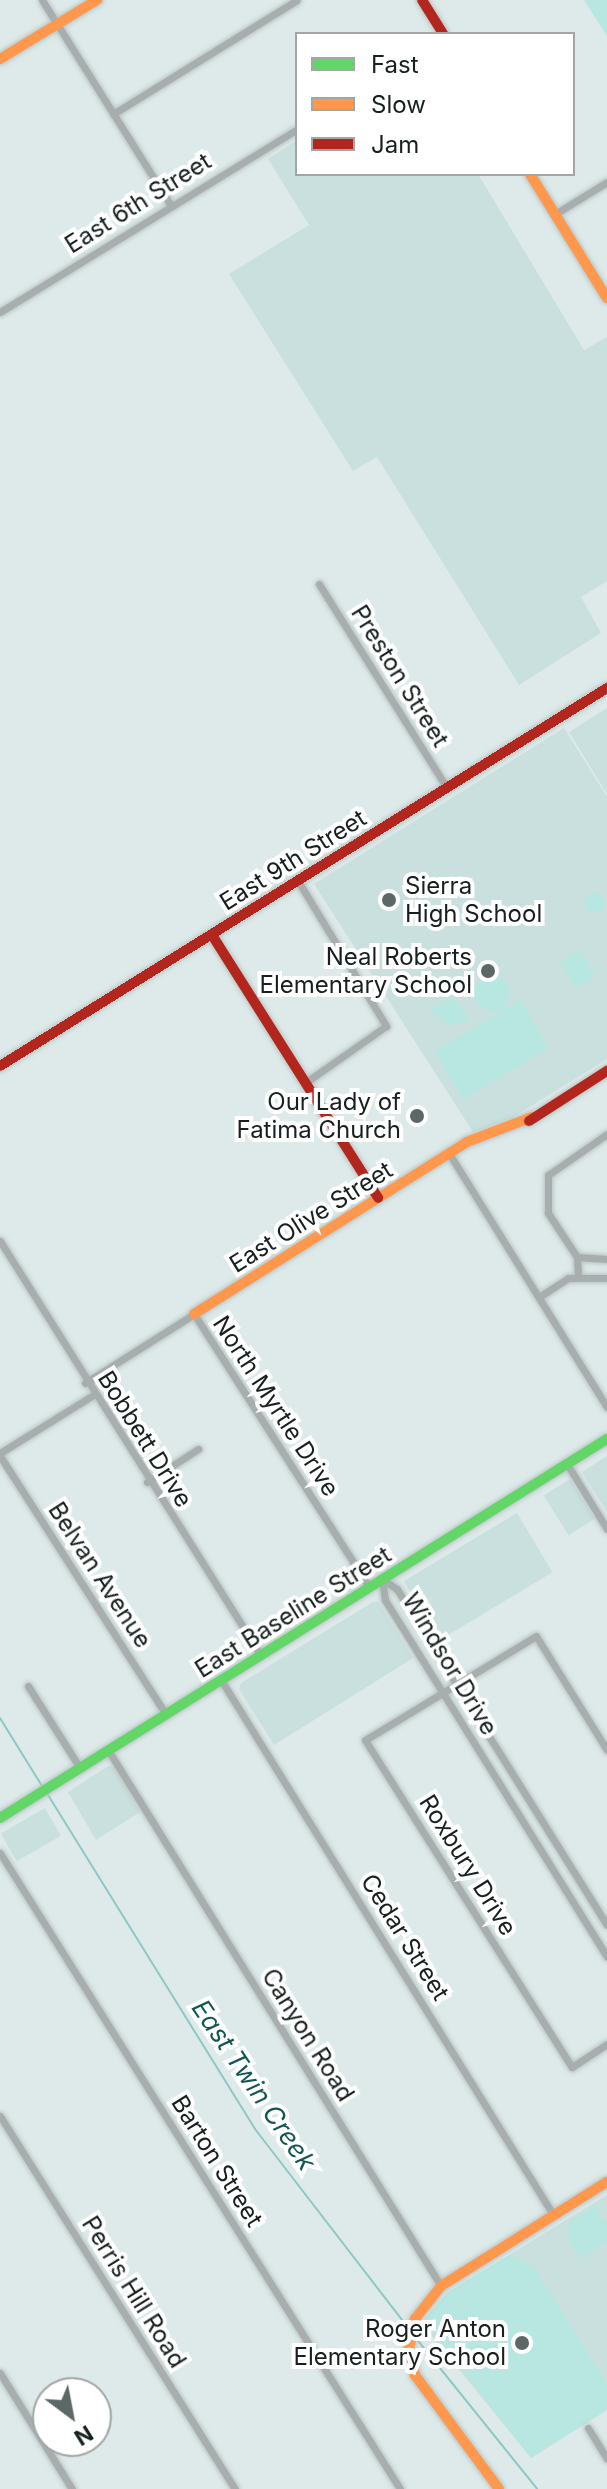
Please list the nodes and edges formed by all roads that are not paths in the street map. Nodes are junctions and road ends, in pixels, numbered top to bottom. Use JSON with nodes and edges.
{"nodes":[{"id":1,"x":42,"y":0,"type":"edge"},
{"id":2,"x":97,"y":0,"type":"edge"},
{"id":3,"x":297,"y":0,"type":"edge"},
{"id":4,"x":422,"y":0,"type":"edge"},
{"id":5,"x":57,"y":25,"type":"junction"},
{"id":6,"x":442,"y":32,"type":"edge"},
{"id":7,"x":0,"y":59,"type":"edge"},
{"id":8,"x":113,"y":114,"type":"junction"},
{"id":9,"x":295,"y":130,"type":"edge"},
{"id":10,"x":531,"y":176,"type":"edge"},
{"id":11,"x":607,"y":182,"type":"edge"},
{"id":12,"x":171,"y":206,"type":"junction"},
{"id":13,"x":555,"y":214,"type":"junction"},
{"id":14,"x":607,"y":298,"type":"edge"},
{"id":15,"x":0,"y":312,"type":"edge"},
{"id":16,"x":319,"y":584,"type":"dead end"},
{"id":17,"x":607,"y":688,"type":"edge"},
{"id":18,"x":447,"y":788,"type":"junction"},
{"id":19,"x":298,"y":881,"type":"junction"},
{"id":20,"x":212,"y":935,"type":"junction"},
{"id":21,"x":0,"y":1066,"type":"edge"},
{"id":22,"x":607,"y":1071,"type":"edge"},
{"id":23,"x":305,"y":1083,"type":"junction"},
{"id":24,"x":607,"y":1134,"type":"edge"},
{"id":25,"x":450,"y":1155,"type":"junction"},
{"id":26,"x":378,"y":1198,"type":"junction"},
{"id":27,"x":0,"y":1241,"type":"edge"},
{"id":28,"x":577,"y":1257,"type":"junction"},
{"id":29,"x":607,"y":1259,"type":"edge"},
{"id":30,"x":578,"y":1276,"type":"junction"},
{"id":31,"x":607,"y":1278,"type":"edge"},
{"id":32,"x":539,"y":1297,"type":"junction"},
{"id":33,"x":194,"y":1314,"type":"junction"},
{"id":34,"x":85,"y":1383,"type":"junction"},
{"id":35,"x":93,"y":1395,"type":"junction"},
{"id":36,"x":607,"y":1407,"type":"edge"},
{"id":37,"x":607,"y":1439,"type":"edge"},
{"id":38,"x":198,"y":1449,"type":"dead end"},
{"id":39,"x":0,"y":1454,"type":"edge"},
{"id":40,"x":567,"y":1464,"type":"junction"},
{"id":41,"x":147,"y":1482,"type":"junction"},
{"id":42,"x":607,"y":1529,"type":"edge"},
{"id":43,"x":382,"y":1579,"type":"junction"},
{"id":44,"x":369,"y":1587,"type":"junction"},
{"id":45,"x":261,"y":1655,"type":"junction"},
{"id":46,"x":221,"y":1680,"type":"junction"},
{"id":47,"x":457,"y":1685,"type":"junction"},
{"id":48,"x":28,"y":1686,"type":"dead end"},
{"id":49,"x":443,"y":1694,"type":"junction"},
{"id":50,"x":166,"y":1715,"type":"junction"},
{"id":51,"x":108,"y":1750,"type":"junction"},
{"id":52,"x":607,"y":1750,"type":"edge"},
{"id":53,"x":80,"y":1768,"type":"junction"},
{"id":54,"x":0,"y":1818,"type":"edge"},
{"id":55,"x":556,"y":1844,"type":"junction"},
{"id":56,"x":542,"y":1852,"type":"junction"},
{"id":57,"x":0,"y":1853,"type":"edge"},
{"id":58,"x":607,"y":1925,"type":"edge"},
{"id":59,"x":607,"y":1956,"type":"edge"},
{"id":60,"x":607,"y":2044,"type":"edge"},
{"id":61,"x":0,"y":2116,"type":"edge"},
{"id":62,"x":607,"y":2182,"type":"edge"},
{"id":63,"x":554,"y":2216,"type":"junction"},
{"id":64,"x":441,"y":2286,"type":"junction"},
{"id":65,"x":0,"y":2373,"type":"edge"},
{"id":66,"x":588,"y":2428,"type":"dead end"},
{"id":67,"x":607,"y":2458,"type":"edge"},
{"id":68,"x":72,"y":2489,"type":"edge"},
{"id":69,"x":235,"y":2489,"type":"edge"},
{"id":70,"x":400,"y":2489,"type":"edge"},
{"id":71,"x":499,"y":2489,"type":"edge"}],
"edges":[{"from":1,"to":5,"type":"street"},
{"from":2,"to":5,"type":"street"},
{"from":3,"to":8,"type":"street"},
{"from":4,"to":6,"type":"street"},
{"from":5,"to":7,"type":"street"},
{"from":5,"to":8,"type":"street"},
{"from":8,"to":12,"type":"street"},
{"from":9,"to":12,"type":"street","name":"East 6th Street"},
{"from":10,"to":13,"type":"street"},
{"from":11,"to":13,"type":"street"},
{"from":12,"to":15,"type":"street","name":"East 6th Street"},
{"from":13,"to":14,"type":"street"},
{"from":16,"to":18,"type":"street","name":"Preston Street"},
{"from":17,"to":18,"type":"street","name":"East 9th Street"},
{"from":18,"to":19,"type":"street","name":"East 9th Street"},
{"from":19,"to":20,"type":"street","name":"East 9th Street"},
{"from":19,"to":23,"type":"street"},
{"from":20,"to":21,"type":"street","name":"East 9th Street"},
{"from":20,"to":23,"type":"street"},
{"from":22,"to":25,"type":"street","name":"East Olive Street"},
{"from":23,"to":26,"type":"street"},
{"from":24,"to":28,"type":"street"},
{"from":25,"to":26,"type":"street","name":"East Olive Street"},
{"from":25,"to":32,"type":"street"},
{"from":26,"to":33,"type":"street","name":"East Olive Street"},
{"from":27,"to":34,"type":"street","name":"Bobbett Drive"},
{"from":28,"to":29,"type":"street"},
{"from":28,"to":30,"type":"street"},
{"from":30,"to":31,"type":"street"},
{"from":30,"to":32,"type":"street"},
{"from":32,"to":36,"type":"street"},
{"from":33,"to":34,"type":"street","name":"North Myrtle Drive"},
{"from":33,"to":44,"type":"street","name":"North Myrtle Drive"},
{"from":34,"to":35,"type":"street","name":"Bobbett Drive"},
{"from":35,"to":39,"type":"street"},
{"from":35,"to":41,"type":"street","name":"Bobbett Drive"},
{"from":37,"to":40,"type":"street","name":"East Baseline Street"},
{"from":38,"to":41,"type":"street"},
{"from":39,"to":50,"type":"street","name":"Belvan Avenue"},
{"from":40,"to":42,"type":"street"},
{"from":40,"to":43,"type":"street","name":"East Baseline Street"},
{"from":41,"to":45,"type":"street","name":"Bobbett Drive"},
{"from":43,"to":44,"type":"street","name":"East Baseline Street"},
{"from":43,"to":47,"type":"street","name":"Windsor Drive"},
{"from":43,"to":49,"type":"street","name":"Windsor Drive"},
{"from":44,"to":45,"type":"street","name":"East Baseline Street"},
{"from":45,"to":46,"type":"street","name":"East Baseline Street"},
{"from":46,"to":50,"type":"street","name":"East Baseline Street"},
{"from":46,"to":63,"type":"street","name":"Cedar Street"},
{"from":47,"to":49,"type":"street","name":"Roxbury Drive"},
{"from":47,"to":52,"type":"street","name":"Roxbury Drive"},
{"from":47,"to":55,"type":"street","name":"Windsor Drive"},
{"from":48,"to":53,"type":"street"},
{"from":49,"to":56,"type":"street","name":"Windsor Drive"},
{"from":49,"to":60,"type":"street","name":"Roxbury Drive"},
{"from":50,"to":51,"type":"street","name":"East Baseline Street"},
{"from":51,"to":53,"type":"street","name":"East Baseline Street"},
{"from":51,"to":64,"type":"street","name":"Canyon Road"},
{"from":53,"to":54,"type":"street","name":"East Baseline Street"},
{"from":55,"to":56,"type":"street"},
{"from":55,"to":58,"type":"street","name":"Windsor Drive"},
{"from":56,"to":59,"type":"street","name":"Windsor Drive"},
{"from":57,"to":70,"type":"street","name":"Barton Street"},
{"from":61,"to":69,"type":"street","name":"Perris Hill Road"},
{"from":62,"to":63,"type":"street"},
{"from":63,"to":64,"type":"street"},
{"from":64,"to":71,"type":"street"},
{"from":65,"to":68,"type":"street"},
{"from":66,"to":67,"type":"street"}]}
